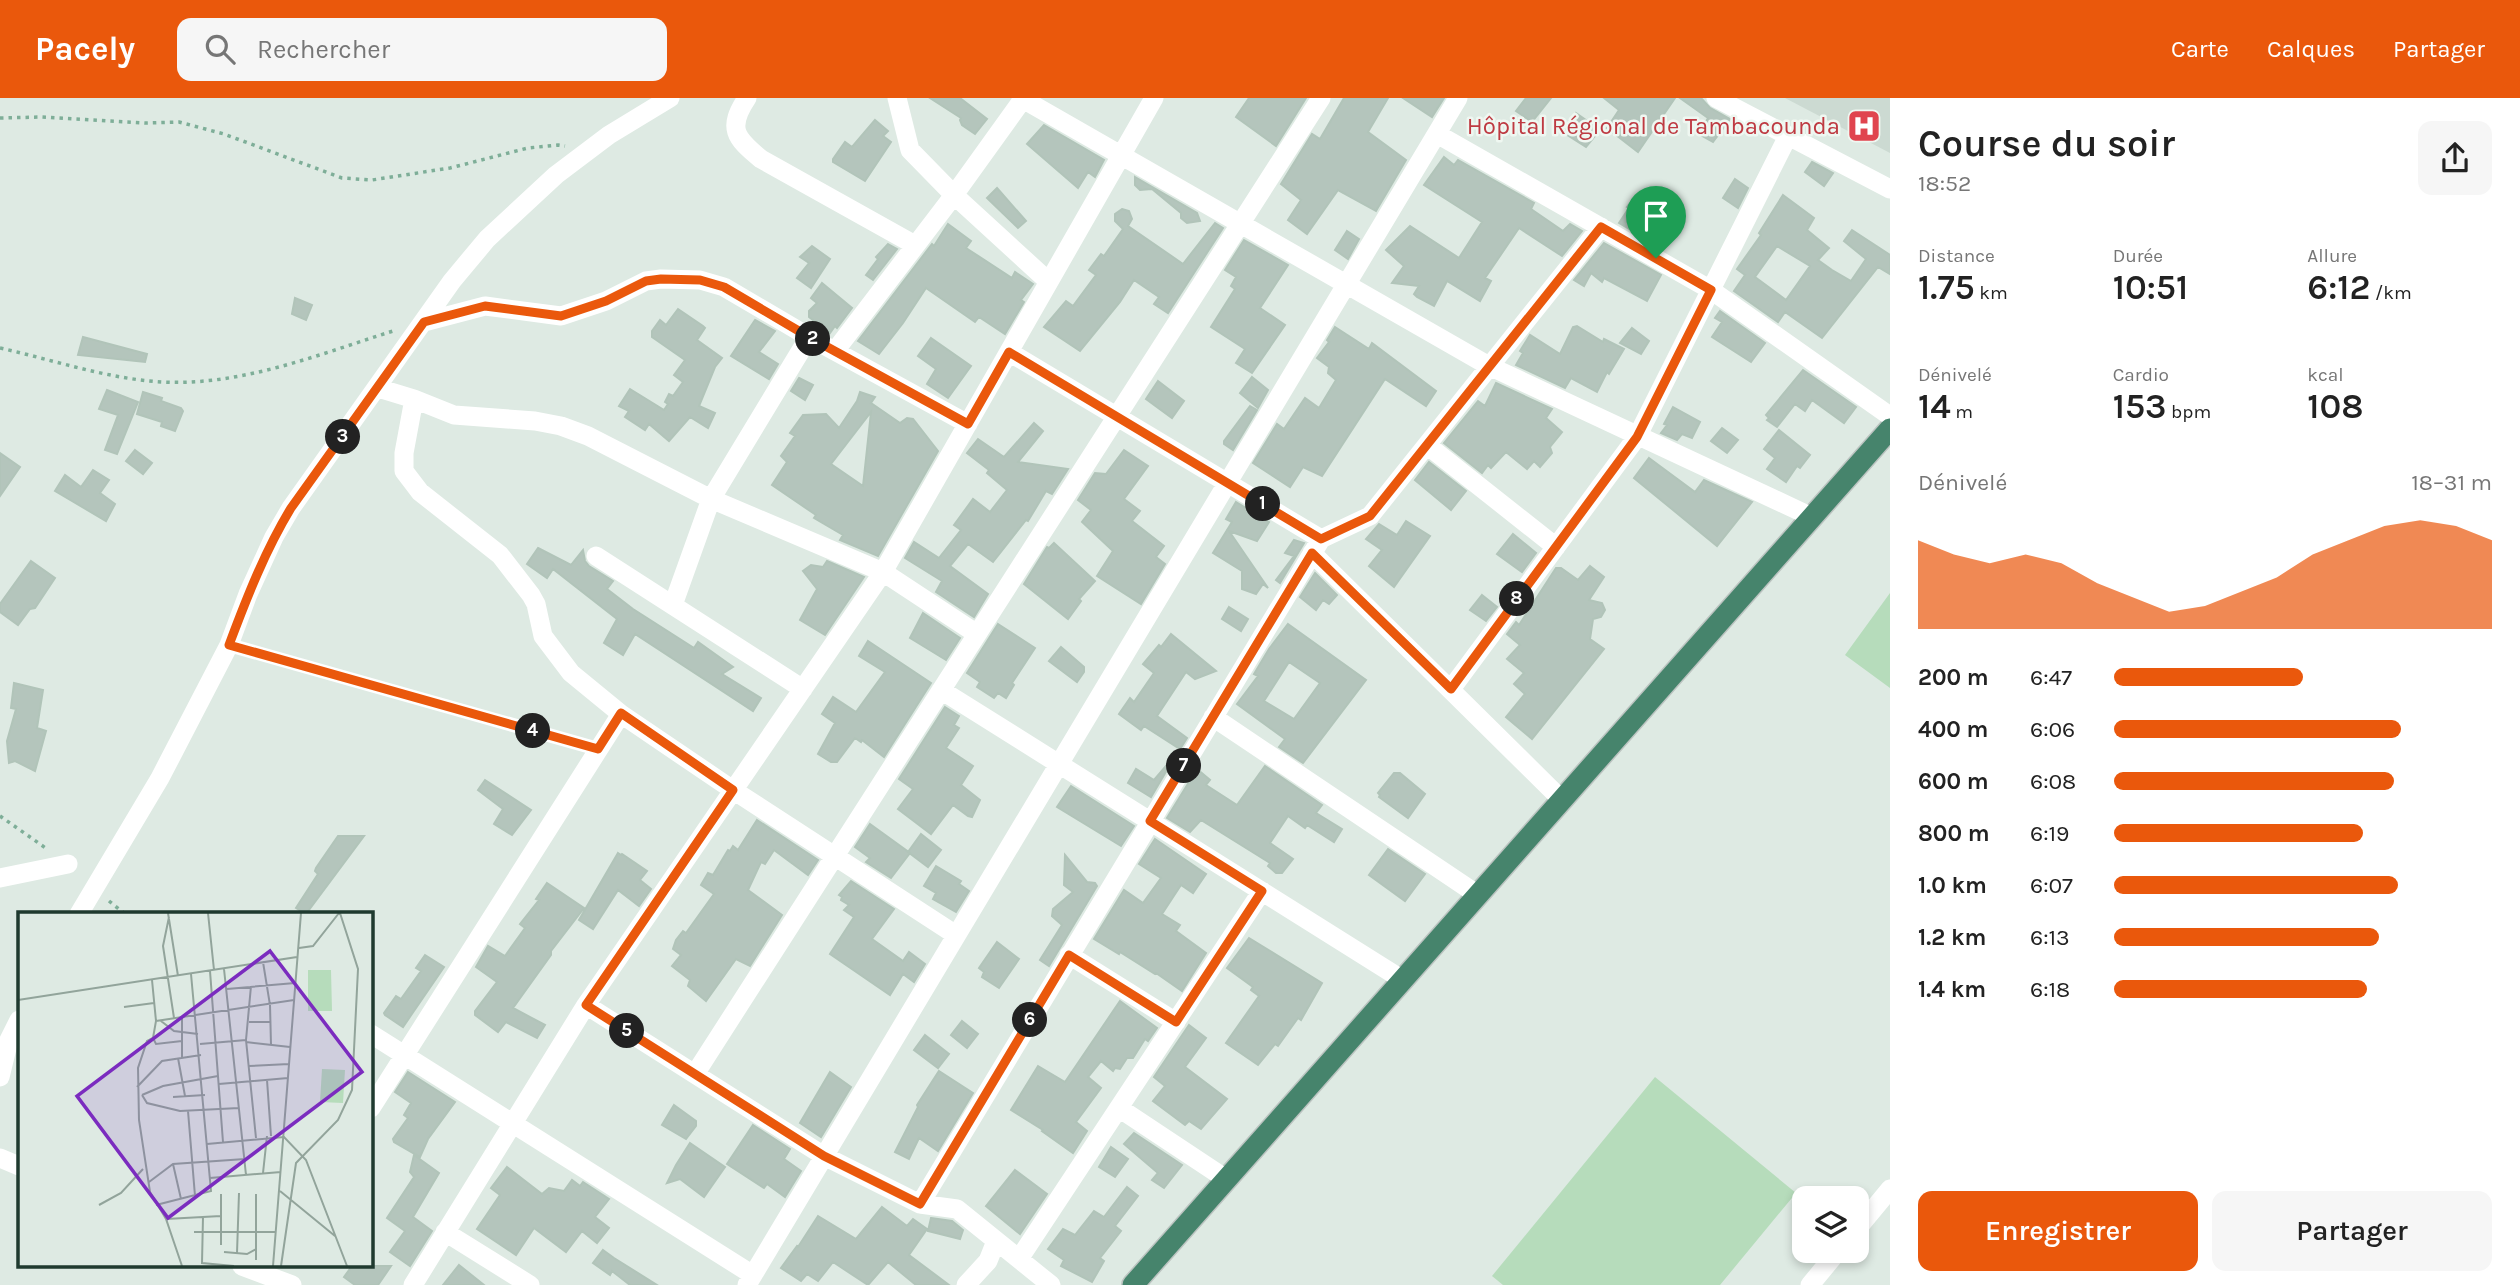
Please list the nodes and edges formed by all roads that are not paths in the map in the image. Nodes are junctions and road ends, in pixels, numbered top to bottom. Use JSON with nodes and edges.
{"nodes":[{"id":1,"x":670,"y":98,"type":"edge"},
{"id":2,"x":747,"y":98,"type":"edge"},
{"id":3,"x":897,"y":98,"type":"edge"},
{"id":4,"x":1154,"y":98,"type":"edge"},
{"id":5,"x":1321,"y":98,"type":"edge"},
{"id":6,"x":1458,"y":98,"type":"edge"},
{"id":7,"x":1716,"y":98,"type":"edge"},
{"id":8,"x":1022,"y":99,"type":"edge"},
{"id":9,"x":1437,"y":134,"type":"junction"},
{"id":10,"x":1788,"y":136,"type":"junction"},
{"id":11,"x":1121,"y":155,"type":"junction"},
{"id":12,"x":1890,"y":189,"type":"edge"},
{"id":13,"x":954,"y":195,"type":"junction"},
{"id":14,"x":1240,"y":224,"type":"junction"},
{"id":15,"x":1601,"y":227,"type":"junction"},
{"id":16,"x":915,"y":245,"type":"junction"},
{"id":17,"x":1049,"y":282,"type":"junction"},
{"id":18,"x":1346,"y":285,"type":"junction"},
{"id":19,"x":1711,"y":290,"type":"junction"},
{"id":20,"x":424,"y":322,"type":"junction"},
{"id":21,"x":809,"y":337,"type":"junction"},
{"id":22,"x":835,"y":351,"type":"junction"},
{"id":23,"x":1009,"y":352,"type":"junction"},
{"id":24,"x":1489,"y":366,"type":"junction"},
{"id":25,"x":378,"y":388,"type":"junction"},
{"id":26,"x":414,"y":399,"type":"junction"},
{"id":27,"x":1890,"y":416,"type":"edge"},
{"id":28,"x":1116,"y":417,"type":"junction"},
{"id":29,"x":968,"y":424,"type":"junction"},
{"id":30,"x":1890,"y":429,"type":"edge"},
{"id":31,"x":1637,"y":437,"type":"junction"},
{"id":32,"x":1427,"y":445,"type":"junction"},
{"id":33,"x":1227,"y":483,"type":"junction"},
{"id":34,"x":711,"y":499,"type":"junction"},
{"id":35,"x":1812,"y":517,"type":"junction"},
{"id":36,"x":1317,"y":546,"type":"junction"},
{"id":37,"x":1556,"y":547,"type":"junction"},
{"id":38,"x":596,"y":556,"type":"dead end"},
{"id":39,"x":883,"y":572,"type":"junction"},
{"id":40,"x":673,"y":605,"type":"junction"},
{"id":41,"x":977,"y":634,"type":"junction"},
{"id":42,"x":803,"y":689,"type":"junction"},
{"id":43,"x":1451,"y":689,"type":"junction"},
{"id":44,"x":941,"y":690,"type":"junction"},
{"id":45,"x":621,"y":713,"type":"junction"},
{"id":46,"x":1213,"y":718,"type":"junction"},
{"id":47,"x":1059,"y":764,"type":"junction"},
{"id":48,"x":733,"y":790,"type":"junction"},
{"id":49,"x":1562,"y":800,"type":"junction"},
{"id":50,"x":1150,"y":821,"type":"junction"},
{"id":51,"x":835,"y":856,"type":"junction"},
{"id":52,"x":68,"y":864,"type":"dead end"},
{"id":53,"x":0,"y":878,"type":"edge"},
{"id":54,"x":1262,"y":891,"type":"junction"},
{"id":55,"x":1478,"y":895,"type":"junction"},
{"id":56,"x":80,"y":912,"type":"edge"},
{"id":57,"x":956,"y":935,"type":"junction"},
{"id":58,"x":1069,"y":955,"type":"junction"},
{"id":59,"x":1403,"y":980,"type":"junction"},
{"id":60,"x":586,"y":1005,"type":"junction"},
{"id":61,"x":18,"y":1022,"type":"edge"},
{"id":62,"x":1176,"y":1022,"type":"junction"},
{"id":63,"x":373,"y":1035,"type":"edge"},
{"id":64,"x":404,"y":1055,"type":"junction"},
{"id":65,"x":695,"y":1074,"type":"junction"},
{"id":66,"x":0,"y":1077,"type":"edge"},
{"id":67,"x":373,"y":1105,"type":"edge"},
{"id":68,"x":1119,"y":1108,"type":"junction"},
{"id":69,"x":513,"y":1123,"type":"junction"},
{"id":70,"x":824,"y":1156,"type":"junction"},
{"id":71,"x":0,"y":1158,"type":"edge"},
{"id":72,"x":18,"y":1166,"type":"edge"},
{"id":73,"x":1226,"y":1179,"type":"junction"},
{"id":74,"x":1890,"y":1189,"type":"edge"},
{"id":75,"x":920,"y":1204,"type":"junction"},
{"id":76,"x":1869,"y":1214,"type":"edge"},
{"id":77,"x":445,"y":1232,"type":"junction"},
{"id":78,"x":996,"y":1241,"type":"junction"},
{"id":79,"x":1019,"y":1259,"type":"junction"},
{"id":80,"x":1828,"y":1263,"type":"edge"},
{"id":81,"x":268,"y":1271,"type":"edge"},
{"id":82,"x":750,"y":1280,"type":"edge"},
{"id":83,"x":292,"y":1285,"type":"edge"},
{"id":84,"x":413,"y":1285,"type":"edge"},
{"id":85,"x":530,"y":1285,"type":"edge"},
{"id":86,"x":966,"y":1285,"type":"edge"},
{"id":87,"x":1051,"y":1285,"type":"edge"},
{"id":88,"x":1133,"y":1285,"type":"edge"},
{"id":89,"x":1810,"y":1285,"type":"edge"}],
"edges":[{"from":1,"to":20,"type":"street"},
{"from":2,"to":16,"type":"street"},
{"from":3,"to":13,"type":"street"},
{"from":4,"to":11,"type":"street"},
{"from":5,"to":14,"type":"street"},
{"from":6,"to":9,"type":"street"},
{"from":7,"to":10,"type":"street"},
{"from":8,"to":11,"type":"street"},
{"from":8,"to":13,"type":"street"},
{"from":9,"to":15,"type":"street"},
{"from":9,"to":18,"type":"street"},
{"from":10,"to":12,"type":"street"},
{"from":10,"to":19,"type":"street"},
{"from":11,"to":14,"type":"street"},
{"from":11,"to":17,"type":"street"},
{"from":13,"to":16,"type":"street"},
{"from":13,"to":17,"type":"street"},
{"from":14,"to":18,"type":"street"},
{"from":14,"to":28,"type":"street"},
{"from":15,"to":19,"type":"street"},
{"from":15,"to":24,"type":"street"},
{"from":16,"to":22,"type":"street"},
{"from":17,"to":23,"type":"street"},
{"from":18,"to":24,"type":"street"},
{"from":18,"to":33,"type":"street"},
{"from":19,"to":27,"type":"street"},
{"from":19,"to":31,"type":"street"},
{"from":20,"to":21,"type":"street"},
{"from":20,"to":25,"type":"street"},
{"from":21,"to":22,"type":"street"},
{"from":21,"to":34,"type":"street"},
{"from":22,"to":29,"type":"street"},
{"from":23,"to":28,"type":"street"},
{"from":23,"to":29,"type":"street"},
{"from":24,"to":31,"type":"street"},
{"from":24,"to":32,"type":"street"},
{"from":25,"to":26,"type":"street"},
{"from":25,"to":56,"type":"street"},
{"from":26,"to":34,"type":"street"},
{"from":26,"to":45,"type":"street"},
{"from":28,"to":33,"type":"street"},
{"from":28,"to":41,"type":"street"},
{"from":29,"to":39,"type":"street"},
{"from":30,"to":35,"type":"highway"},
{"from":31,"to":35,"type":"street"},
{"from":31,"to":37,"type":"street"},
{"from":32,"to":36,"type":"street"},
{"from":32,"to":37,"type":"street"},
{"from":33,"to":36,"type":"street"},
{"from":33,"to":47,"type":"street"},
{"from":34,"to":39,"type":"street"},
{"from":34,"to":40,"type":"street"},
{"from":35,"to":49,"type":"highway"},
{"from":36,"to":43,"type":"street"},
{"from":36,"to":46,"type":"street"},
{"from":37,"to":43,"type":"street"},
{"from":38,"to":40,"type":"street"},
{"from":39,"to":41,"type":"street"},
{"from":39,"to":42,"type":"street"},
{"from":40,"to":42,"type":"street"},
{"from":41,"to":44,"type":"street"},
{"from":42,"to":48,"type":"street"},
{"from":43,"to":49,"type":"street"},
{"from":44,"to":47,"type":"street"},
{"from":44,"to":51,"type":"street"},
{"from":45,"to":48,"type":"street"},
{"from":45,"to":64,"type":"street"},
{"from":46,"to":50,"type":"street"},
{"from":46,"to":55,"type":"street"},
{"from":47,"to":50,"type":"street"},
{"from":47,"to":57,"type":"street"},
{"from":48,"to":51,"type":"street"},
{"from":48,"to":60,"type":"street"},
{"from":49,"to":55,"type":"highway"},
{"from":50,"to":54,"type":"street"},
{"from":50,"to":58,"type":"street"},
{"from":51,"to":57,"type":"street"},
{"from":51,"to":65,"type":"street"},
{"from":52,"to":53,"type":"street"},
{"from":54,"to":59,"type":"street"},
{"from":54,"to":62,"type":"street"},
{"from":55,"to":59,"type":"highway"},
{"from":57,"to":70,"type":"street"},
{"from":58,"to":62,"type":"street"},
{"from":58,"to":75,"type":"street"},
{"from":59,"to":73,"type":"highway"},
{"from":60,"to":65,"type":"street"},
{"from":60,"to":69,"type":"street"},
{"from":61,"to":66,"type":"street"},
{"from":62,"to":68,"type":"street"},
{"from":63,"to":64,"type":"street"},
{"from":64,"to":67,"type":"street"},
{"from":64,"to":69,"type":"street"},
{"from":65,"to":70,"type":"street"},
{"from":68,"to":73,"type":"street"},
{"from":68,"to":79,"type":"street"},
{"from":69,"to":77,"type":"street"},
{"from":69,"to":82,"type":"street"},
{"from":70,"to":75,"type":"street"},
{"from":70,"to":82,"type":"street"},
{"from":71,"to":72,"type":"street"},
{"from":73,"to":88,"type":"highway"},
{"from":74,"to":76,"type":"street"},
{"from":75,"to":78,"type":"street"},
{"from":77,"to":84,"type":"street"},
{"from":77,"to":85,"type":"street"},
{"from":78,"to":79,"type":"street"},
{"from":78,"to":86,"type":"street"},
{"from":79,"to":87,"type":"street"},
{"from":80,"to":89,"type":"street"},
{"from":81,"to":83,"type":"street"}]}
